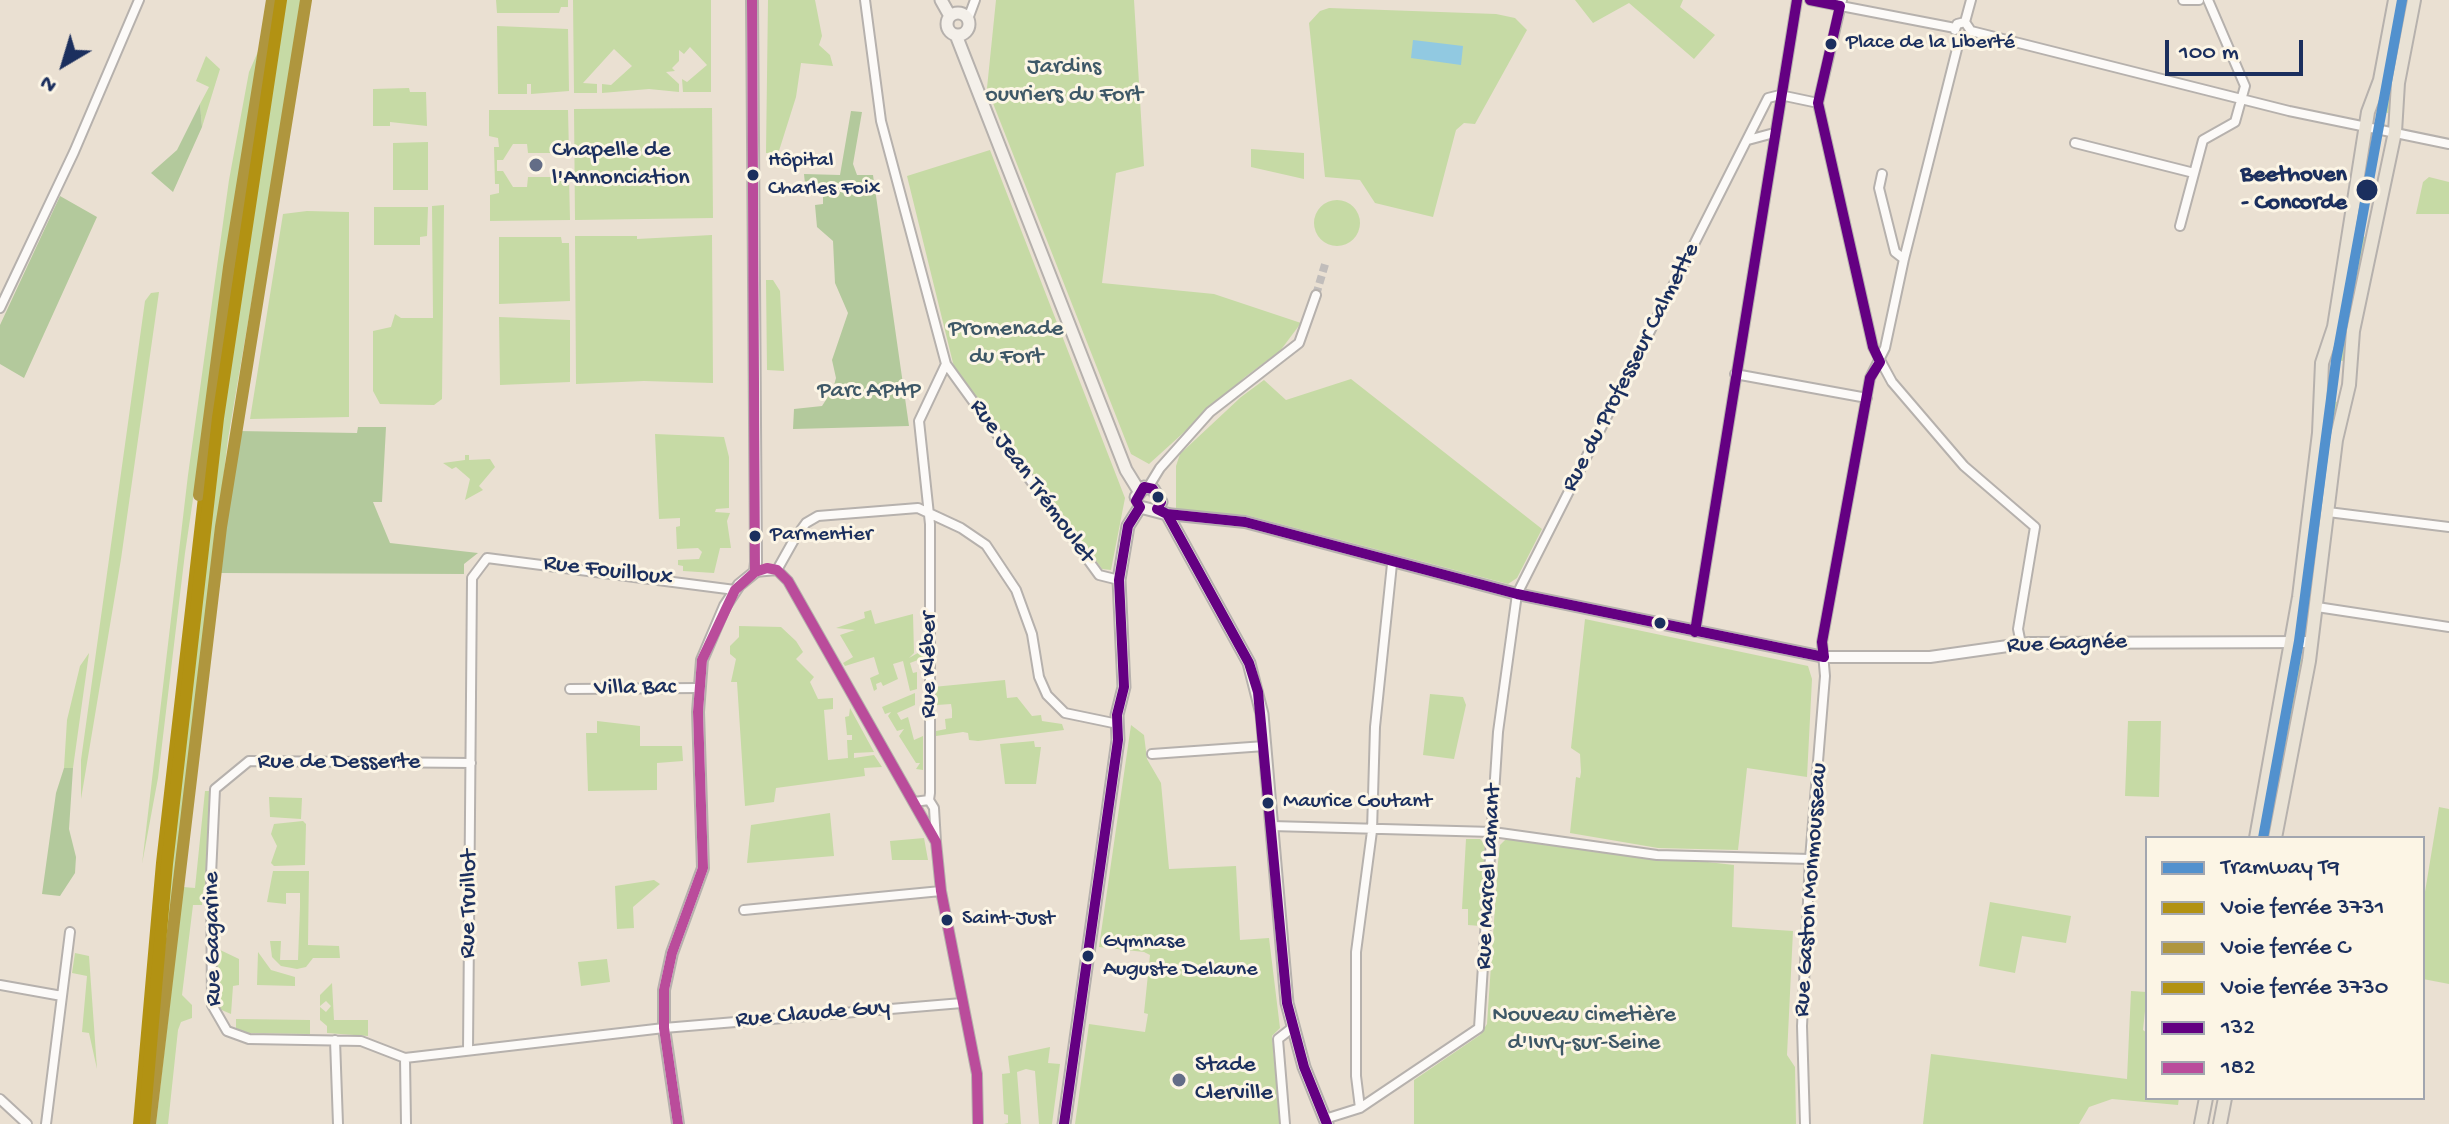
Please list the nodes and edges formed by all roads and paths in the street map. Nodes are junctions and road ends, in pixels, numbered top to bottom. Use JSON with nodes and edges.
{"nodes":[{"id":1,"x":139,"y":0,"type":"edge"},
{"id":2,"x":752,"y":0,"type":"edge"},
{"id":3,"x":865,"y":0,"type":"edge"},
{"id":4,"x":941,"y":0,"type":"edge"},
{"id":5,"x":975,"y":0,"type":"edge"},
{"id":6,"x":1797,"y":0,"type":"edge"},
{"id":7,"x":1810,"y":0,"type":"edge"},
{"id":8,"x":1971,"y":0,"type":"edge"},
{"id":9,"x":2183,"y":0,"type":"edge"},
{"id":10,"x":2199,"y":0,"type":"edge"},
{"id":11,"x":2208,"y":0,"type":"edge"},
{"id":12,"x":2395,"y":0,"type":"edge"},
{"id":13,"x":2414,"y":0,"type":"edge"},
{"id":14,"x":1841,"y":3,"type":"edge"},
{"id":15,"x":950,"y":16,"type":"junction"},
{"id":16,"x":968,"y":19,"type":"junction"},
{"id":17,"x":1968,"y":26,"type":"junction"},
{"id":18,"x":1958,"y":33,"type":"junction"},
{"id":19,"x":956,"y":35,"type":"junction"},
{"id":20,"x":1780,"y":95,"type":"junction"},
{"id":21,"x":2243,"y":100,"type":"junction"},
{"id":22,"x":1818,"y":103,"type":"junction"},
{"id":23,"x":1755,"y":125,"type":"junction"},
{"id":24,"x":2367,"y":127,"type":"junction"},
{"id":25,"x":2395,"y":132,"type":"junction"},
{"id":26,"x":1769,"y":134,"type":"junction"},
{"id":27,"x":1747,"y":141,"type":"junction"},
{"id":28,"x":2075,"y":143,"type":"dead end"},
{"id":29,"x":2449,"y":144,"type":"edge"},
{"id":30,"x":2194,"y":173,"type":"junction"},
{"id":31,"x":1882,"y":174,"type":"dead end"},
{"id":32,"x":2180,"y":226,"type":"dead end"},
{"id":33,"x":1904,"y":259,"type":"junction"},
{"id":34,"x":1316,"y":295,"type":"tunnel mouth"},
{"id":35,"x":0,"y":308,"type":"edge"},
{"id":36,"x":1880,"y":362,"type":"junction"},
{"id":37,"x":946,"y":364,"type":"junction"},
{"id":38,"x":1735,"y":374,"type":"junction"},
{"id":39,"x":1867,"y":398,"type":"junction"},
{"id":40,"x":1144,"y":489,"type":"junction"},
{"id":41,"x":1140,"y":507,"type":"junction"},
{"id":42,"x":1162,"y":512,"type":"junction"},
{"id":43,"x":2328,"y":512,"type":"junction"},
{"id":44,"x":929,"y":513,"type":"junction"},
{"id":45,"x":2449,"y":527,"type":"edge"},
{"id":46,"x":481,"y":564,"type":"joint"},
{"id":47,"x":1392,"y":564,"type":"junction"},
{"id":48,"x":777,"y":570,"type":"junction"},
{"id":49,"x":755,"y":572,"type":"junction"},
{"id":50,"x":1119,"y":580,"type":"junction"},
{"id":51,"x":735,"y":590,"type":"junction"},
{"id":52,"x":1517,"y":594,"type":"junction"},
{"id":53,"x":2317,"y":607,"type":"junction"},
{"id":54,"x":2449,"y":627,"type":"edge"},
{"id":55,"x":1695,"y":632,"type":"junction"},
{"id":56,"x":2289,"y":641,"type":"junction"},
{"id":57,"x":2312,"y":642,"type":"junction"},
{"id":58,"x":2021,"y":644,"type":"junction"},
{"id":59,"x":1824,"y":657,"type":"junction"},
{"id":60,"x":699,"y":688,"type":"junction"},
{"id":61,"x":570,"y":689,"type":"dead end"},
{"id":62,"x":1118,"y":724,"type":"junction"},
{"id":63,"x":1265,"y":746,"type":"junction"},
{"id":64,"x":1152,"y":754,"type":"dead end"},
{"id":65,"x":471,"y":763,"type":"junction"},
{"id":66,"x":215,"y":789,"type":"joint"},
{"id":67,"x":929,"y":800,"type":"junction"},
{"id":68,"x":914,"y":802,"type":"junction"},
{"id":69,"x":1271,"y":826,"type":"junction"},
{"id":70,"x":1372,"y":831,"type":"junction"},
{"id":71,"x":1493,"y":832,"type":"junction"},
{"id":72,"x":2256,"y":836,"type":"edge"},
{"id":73,"x":2275,"y":836,"type":"edge"},
{"id":74,"x":936,"y":842,"type":"junction"},
{"id":75,"x":1810,"y":859,"type":"junction"},
{"id":76,"x":941,"y":891,"type":"junction"},
{"id":77,"x":744,"y":910,"type":"dead end"},
{"id":78,"x":70,"y":932,"type":"dead end"},
{"id":79,"x":0,"y":985,"type":"edge"},
{"id":80,"x":62,"y":996,"type":"junction"},
{"id":81,"x":962,"y":1003,"type":"junction"},
{"id":82,"x":664,"y":1028,"type":"junction"},
{"id":83,"x":1292,"y":1028,"type":"junction"},
{"id":84,"x":335,"y":1040,"type":"junction"},
{"id":85,"x":468,"y":1050,"type":"junction"},
{"id":86,"x":405,"y":1058,"type":"junction"},
{"id":87,"x":0,"y":1099,"type":"edge"},
{"id":88,"x":2206,"y":1100,"type":"edge"},
{"id":89,"x":2225,"y":1100,"type":"edge"},
{"id":90,"x":1360,"y":1108,"type":"junction"},
{"id":91,"x":1326,"y":1121,"type":"edge"},
{"id":92,"x":27,"y":1124,"type":"edge"},
{"id":93,"x":46,"y":1124,"type":"edge"},
{"id":94,"x":338,"y":1124,"type":"edge"},
{"id":95,"x":406,"y":1124,"type":"edge"},
{"id":96,"x":678,"y":1124,"type":"edge"},
{"id":97,"x":978,"y":1124,"type":"edge"},
{"id":98,"x":1064,"y":1124,"type":"edge"},
{"id":99,"x":1285,"y":1124,"type":"edge"},
{"id":100,"x":1805,"y":1124,"type":"edge"},
{"id":101,"x":2201,"y":1124,"type":"edge"},
{"id":102,"x":2220,"y":1124,"type":"edge"}],
"edges":[{"from":1,"to":35,"type":"street"},
{"from":2,"to":49,"type":"street"},
{"from":3,"to":37,"type":"street","name":"Rue Jean Trémoulet"},
{"from":4,"to":15,"type":"main road"},
{"from":5,"to":16,"type":"street"},
{"from":6,"to":20,"type":"street"},
{"from":7,"to":14,"type":"street"},
{"from":8,"to":17,"type":"street"},
{"from":9,"to":10,"type":"street"},
{"from":11,"to":21,"type":"street"},
{"from":12,"to":24,"type":"main road"},
{"from":13,"to":25,"type":"main road"},
{"from":14,"to":18,"type":"street"},
{"from":14,"to":22,"type":"street"},
{"from":15,"to":16,"type":"main road"},
{"from":15,"to":19,"type":"main road"},
{"from":16,"to":19,"type":"main road"},
{"from":17,"to":18,"type":"street"},
{"from":17,"to":18,"type":"street"},
{"from":17,"to":21,"type":"street"},
{"from":18,"to":33,"type":"street","name":"Rue Gaston Monmousseau"},
{"from":19,"to":40,"type":"main road"},
{"from":20,"to":22,"type":"street"},
{"from":20,"to":23,"type":"street","name":"Rue du Professeur Calmette"},
{"from":20,"to":26,"type":"street"},
{"from":21,"to":24,"type":"street"},
{"from":21,"to":30,"type":"street"},
{"from":22,"to":36,"type":"street"},
{"from":23,"to":26,"type":"street"},
{"from":23,"to":27,"type":"street","name":"Rue du Professeur Calmette"},
{"from":24,"to":25,"type":"street"},
{"from":24,"to":56,"type":"main road"},
{"from":25,"to":29,"type":"street"},
{"from":25,"to":43,"type":"main road"},
{"from":26,"to":27,"type":"street"},
{"from":26,"to":38,"type":"street"},
{"from":27,"to":52,"type":"street","name":"Rue du Professeur Calmette"},
{"from":28,"to":30,"type":"street"},
{"from":30,"to":32,"type":"street"},
{"from":31,"to":33,"type":"street"},
{"from":33,"to":36,"type":"street","name":"Rue Gaston Monmousseau"},
{"from":34,"to":40,"type":"street"},
{"from":36,"to":39,"type":"street","name":"Rue Gaston Monmousseau"},
{"from":36,"to":58,"type":"street"},
{"from":37,"to":44,"type":"street","name":"Rue Kléber"},
{"from":37,"to":50,"type":"street","name":"Rue Jean Trémoulet"},
{"from":38,"to":39,"type":"street"},
{"from":38,"to":55,"type":"street"},
{"from":39,"to":59,"type":"street","name":"Rue Gaston Monmousseau"},
{"from":40,"to":41,"type":"main road"},
{"from":40,"to":42,"type":"main road"},
{"from":41,"to":42,"type":"main road"},
{"from":41,"to":50,"type":"main road"},
{"from":42,"to":47,"type":"street","name":"Rue Gagnée"},
{"from":42,"to":63,"type":"main road"},
{"from":43,"to":45,"type":"street"},
{"from":43,"to":53,"type":"main road"},
{"from":44,"to":48,"type":"street"},
{"from":44,"to":62,"type":"street"},
{"from":44,"to":67,"type":"street","name":"Rue Kléber"},
{"from":46,"to":51,"type":"street","name":"Rue Fouilloux"},
{"from":46,"to":65,"type":"street","name":"Rue Truillot"},
{"from":47,"to":52,"type":"street","name":"Rue Gagnée"},
{"from":47,"to":70,"type":"street"},
{"from":48,"to":49,"type":"street"},
{"from":48,"to":68,"type":"street"},
{"from":49,"to":51,"type":"street"},
{"from":50,"to":62,"type":"main road"},
{"from":51,"to":60,"type":"street"},
{"from":52,"to":55,"type":"street","name":"Rue Gagnée"},
{"from":52,"to":71,"type":"street","name":"Rue Marcel Lamant"},
{"from":53,"to":54,"type":"street"},
{"from":53,"to":57,"type":"main road"},
{"from":55,"to":59,"type":"street","name":"Rue Gagnée"},
{"from":56,"to":57,"type":"street","name":"Rue Gagnée"},
{"from":56,"to":58,"type":"street","name":"Rue Gagnée"},
{"from":56,"to":72,"type":"main road"},
{"from":57,"to":73,"type":"main road"},
{"from":58,"to":59,"type":"street","name":"Rue Gagnée"},
{"from":59,"to":75,"type":"street","name":"Rue Gaston Monmousseau"},
{"from":60,"to":61,"type":"street","name":"Villa Bac"},
{"from":60,"to":82,"type":"street"},
{"from":62,"to":98,"type":"main road"},
{"from":63,"to":64,"type":"street"},
{"from":63,"to":69,"type":"main road"},
{"from":65,"to":66,"type":"street","name":"Rue de Desserte"},
{"from":65,"to":85,"type":"street","name":"Rue Truillot"},
{"from":66,"to":84,"type":"street","name":"Rue Gagarine"},
{"from":67,"to":68,"type":"street"},
{"from":67,"to":74,"type":"street","name":"Rue Kléber"},
{"from":68,"to":74,"type":"street"},
{"from":69,"to":70,"type":"street"},
{"from":69,"to":83,"type":"main road"},
{"from":70,"to":71,"type":"street"},
{"from":70,"to":90,"type":"street"},
{"from":71,"to":75,"type":"street"},
{"from":71,"to":90,"type":"street","name":"Rue Marcel Lamant"},
{"from":74,"to":76,"type":"street","name":"Rue Kléber"},
{"from":75,"to":100,"type":"street","name":"Rue Gaston Monmousseau"},
{"from":76,"to":77,"type":"street"},
{"from":76,"to":81,"type":"street","name":"Rue Kléber"},
{"from":78,"to":80,"type":"street"},
{"from":79,"to":80,"type":"street"},
{"from":80,"to":93,"type":"street"},
{"from":81,"to":82,"type":"street","name":"Rue Claude Guy"},
{"from":81,"to":97,"type":"street","name":"Rue Kléber"},
{"from":82,"to":85,"type":"street"},
{"from":82,"to":96,"type":"street"},
{"from":83,"to":91,"type":"main road"},
{"from":83,"to":99,"type":"street"},
{"from":84,"to":86,"type":"street","name":"Rue Gagarine"},
{"from":84,"to":94,"type":"street"},
{"from":85,"to":86,"type":"street","name":"Rue Gagarine"},
{"from":86,"to":95,"type":"street"},
{"from":87,"to":92,"type":"street"},
{"from":88,"to":101,"type":"main road"},
{"from":89,"to":102,"type":"main road"},
{"from":90,"to":91,"type":"street","name":"Rue Marcel Lamant"}]}
